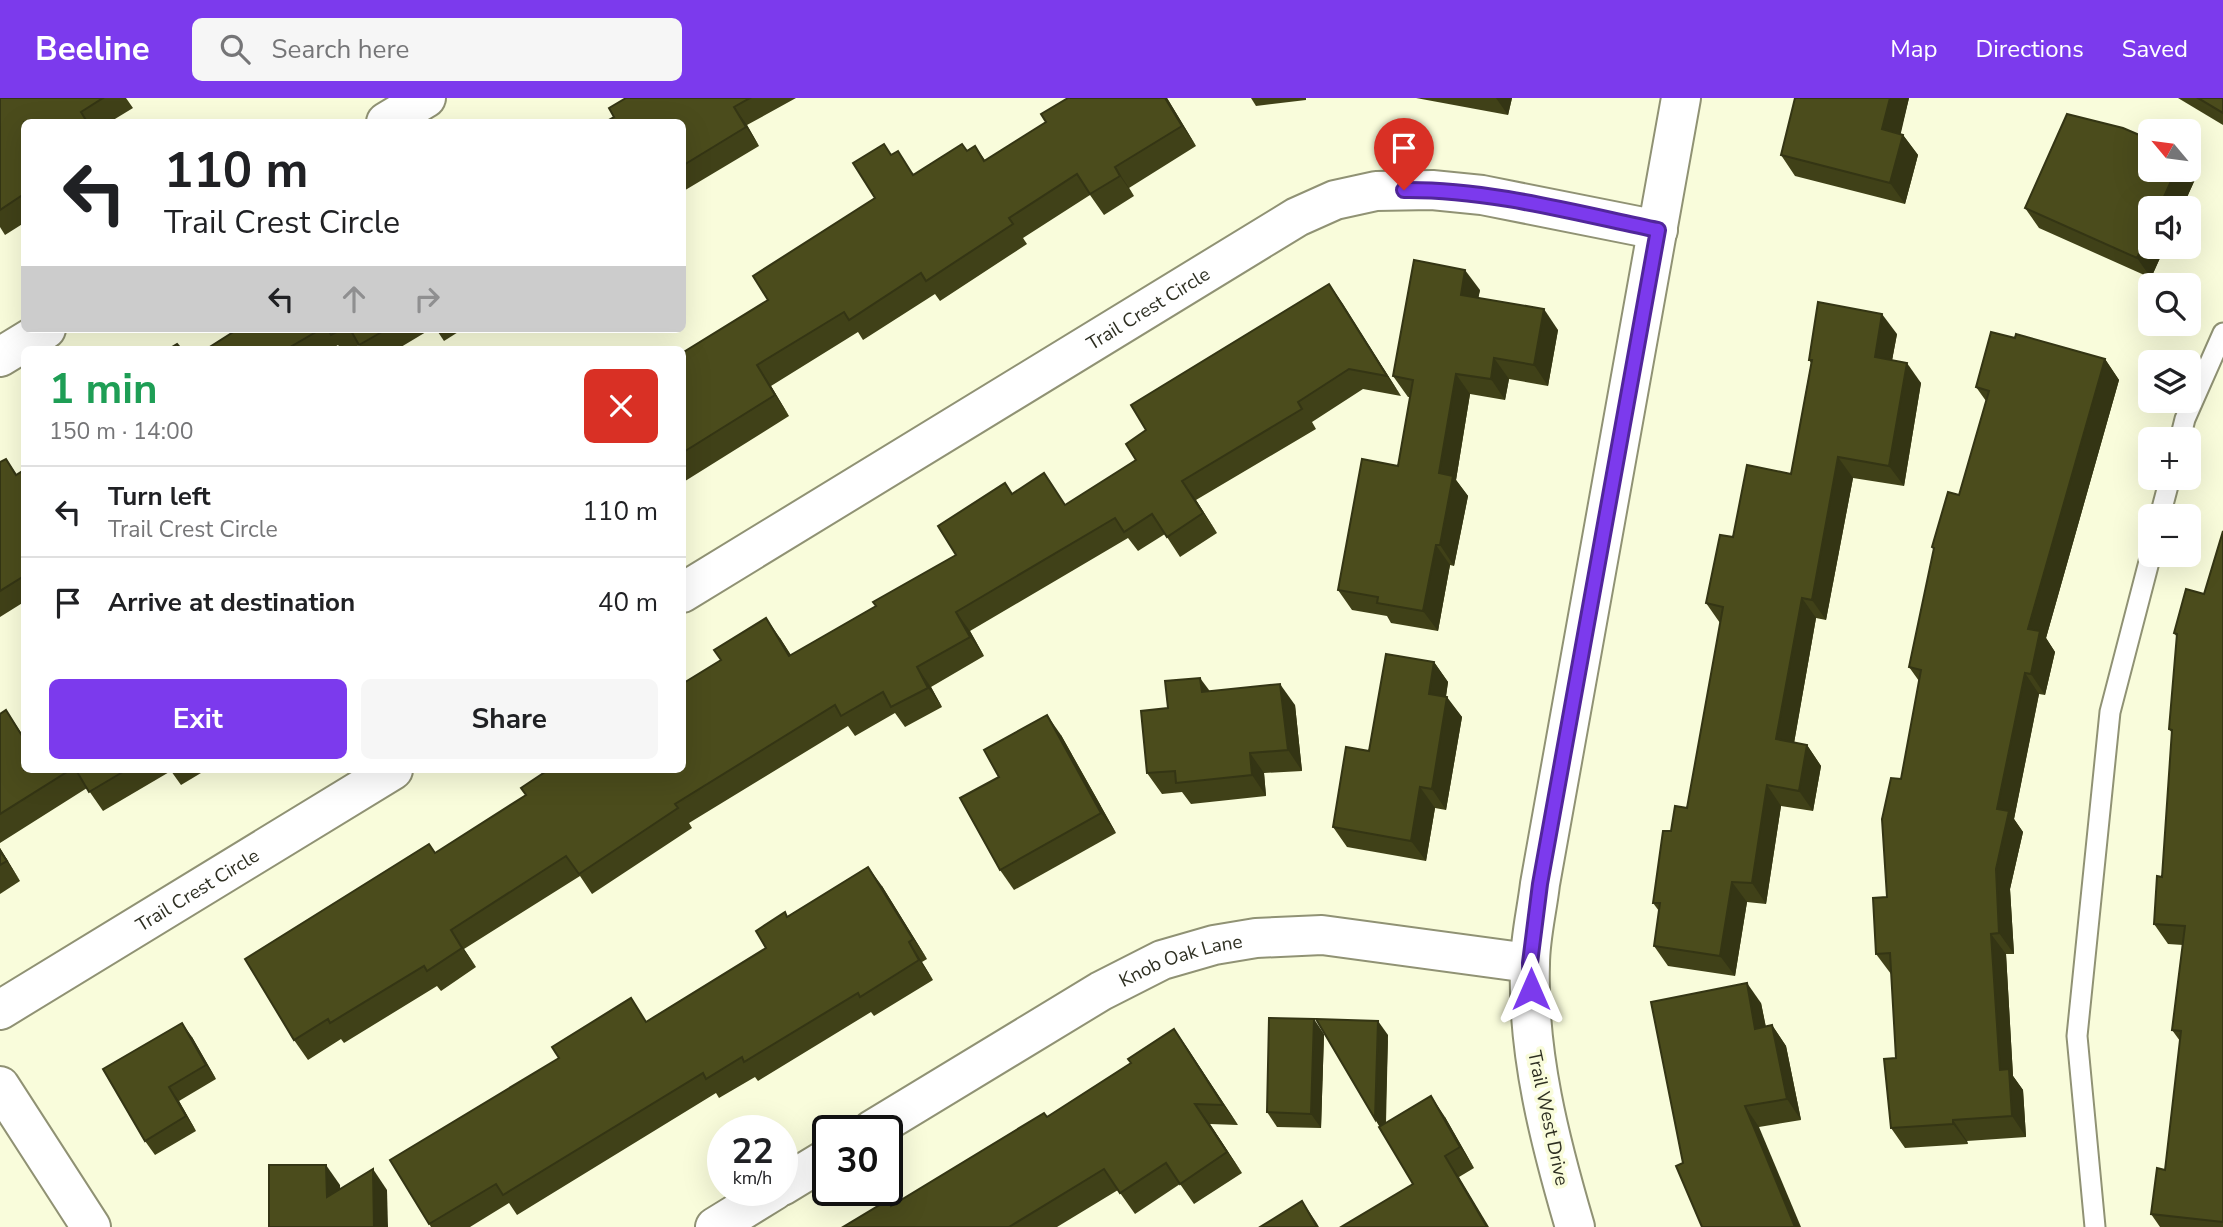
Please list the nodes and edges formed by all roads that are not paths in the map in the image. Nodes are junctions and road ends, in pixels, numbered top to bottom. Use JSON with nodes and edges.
{"nodes":[{"id":1,"x":426,"y":98,"type":"edge"},
{"id":2,"x":1681,"y":98,"type":"edge"},
{"id":3,"x":391,"y":119,"type":"edge"},
{"id":4,"x":1658,"y":230,"type":"junction"},
{"id":5,"x":39,"y":333,"type":"edge"},
{"id":6,"x":2223,"y":333,"type":"edge"},
{"id":7,"x":0,"y":357,"type":"edge"},
{"id":8,"x":2183,"y":427,"type":"edge"},
{"id":9,"x":2148,"y":567,"type":"edge"},
{"id":10,"x":686,"y":591,"type":"edge"},
{"id":11,"x":388,"y":773,"type":"edge"},
{"id":12,"x":1530,"y":963,"type":"junction"},
{"id":13,"x":0,"y":1010,"type":"edge"},
{"id":14,"x":0,"y":1086,"type":"edge"},
{"id":15,"x":898,"y":1115,"type":"edge"},
{"id":16,"x":749,"y":1206,"type":"edge"},
{"id":17,"x":91,"y":1227,"type":"edge"},
{"id":18,"x":715,"y":1227,"type":"edge"},
{"id":19,"x":1575,"y":1227,"type":"edge"},
{"id":20,"x":2095,"y":1227,"type":"edge"}],
"edges":[{"from":1,"to":3,"type":"street"},
{"from":2,"to":4,"type":"street","name":"Trail West Drive"},
{"from":4,"to":10,"type":"street","name":"Trail Crest Circle"},
{"from":4,"to":12,"type":"street","name":"Trail West Drive"},
{"from":5,"to":7,"type":"street"},
{"from":6,"to":8,"type":"lane"},
{"from":9,"to":20,"type":"lane"},
{"from":11,"to":13,"type":"street","name":"Trail Crest Circle"},
{"from":12,"to":15,"type":"street","name":"Knob Oak Lane"},
{"from":12,"to":19,"type":"street","name":"Trail West Drive"},
{"from":14,"to":17,"type":"street"},
{"from":16,"to":18,"type":"street"}]}
